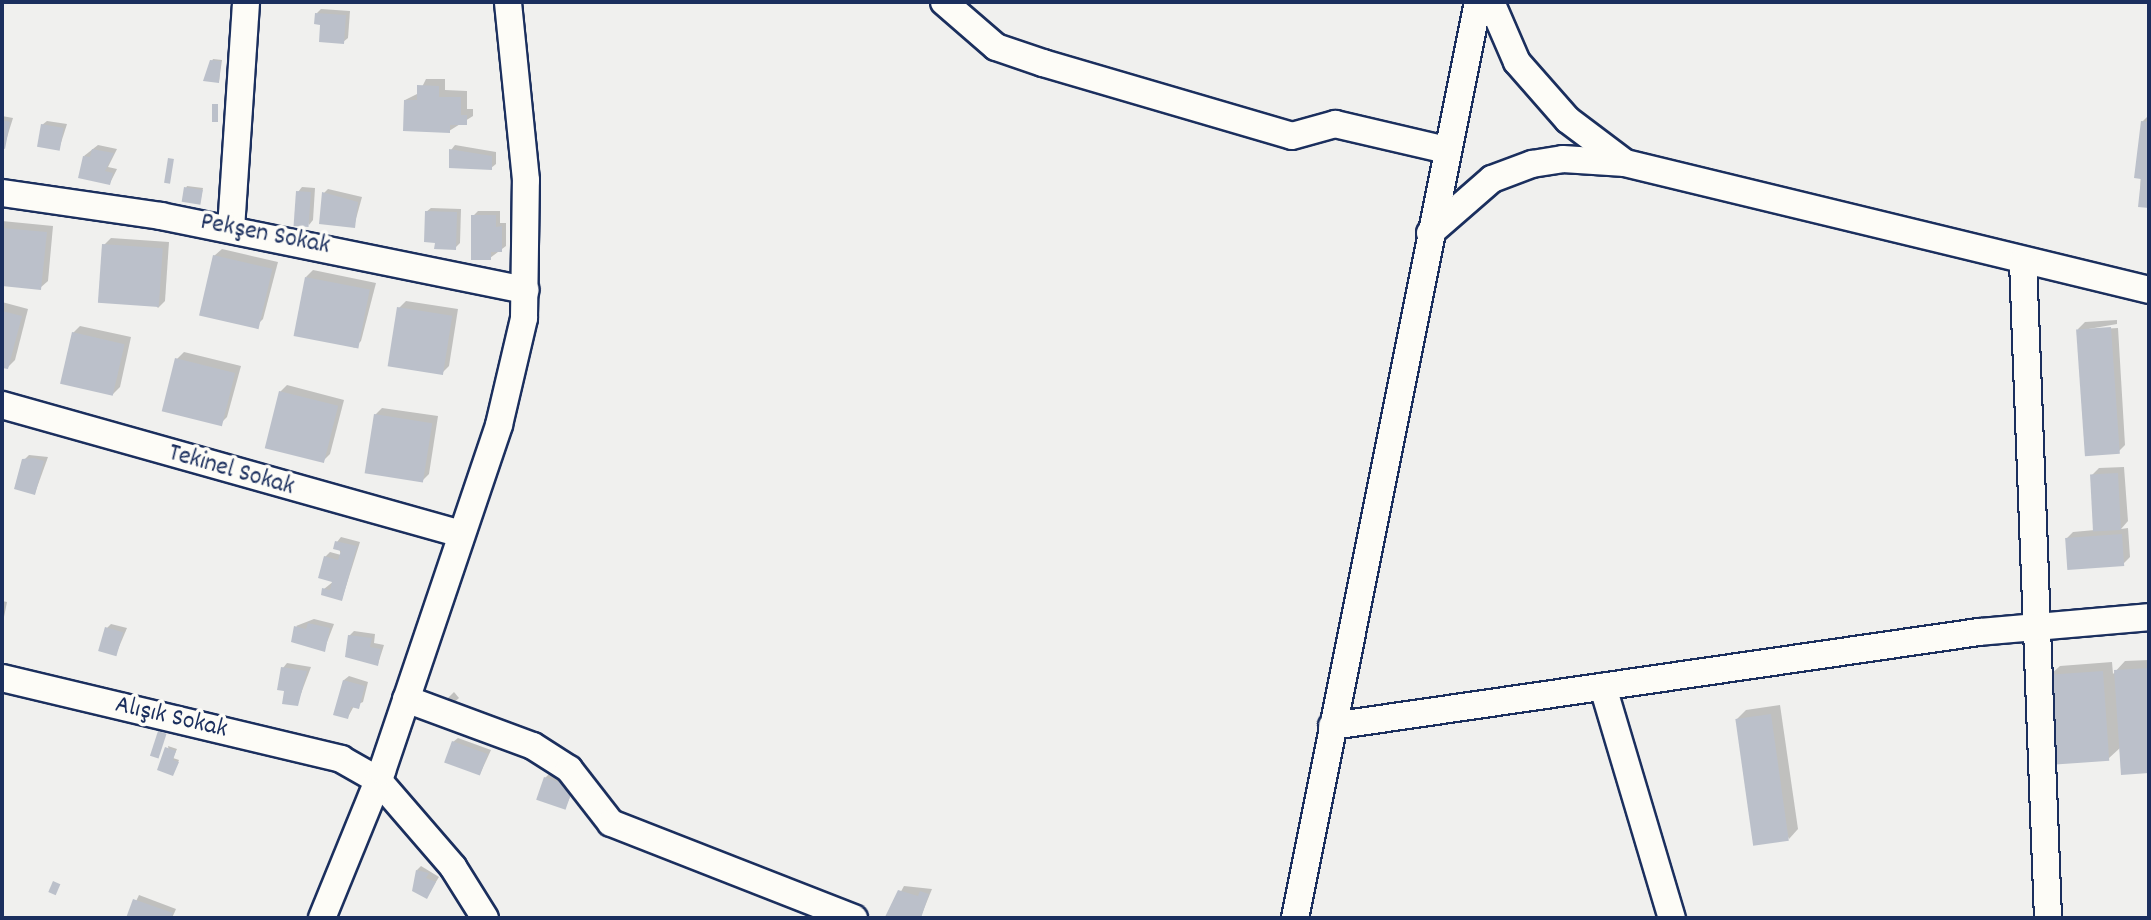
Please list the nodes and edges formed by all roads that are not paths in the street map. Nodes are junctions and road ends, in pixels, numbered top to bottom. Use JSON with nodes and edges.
{"nodes":[{"id":1,"x":246,"y":2,"type":"edge"},
{"id":2,"x":508,"y":2,"type":"edge"},
{"id":3,"x":944,"y":2,"type":"edge"},
{"id":4,"x":1478,"y":2,"type":"edge"},
{"id":5,"x":1491,"y":2,"type":"edge"},
{"id":6,"x":1447,"y":150,"type":"junction"},
{"id":7,"x":1625,"y":163,"type":"junction"},
{"id":8,"x":2,"y":193,"type":"edge"},
{"id":9,"x":231,"y":229,"type":"junction"},
{"id":10,"x":1430,"y":233,"type":"junction"},
{"id":11,"x":2023,"y":261,"type":"junction"},
{"id":12,"x":526,"y":290,"type":"junction"},
{"id":13,"x":2149,"y":290,"type":"edge"},
{"id":14,"x":2149,"y":307,"type":"edge"},
{"id":15,"x":2,"y":405,"type":"edge"},
{"id":16,"x":461,"y":534,"type":"junction"},
{"id":17,"x":2149,"y":617,"type":"edge"},
{"id":18,"x":2034,"y":627,"type":"junction"},
{"id":19,"x":2,"y":678,"type":"edge"},
{"id":20,"x":1603,"y":687,"type":"junction"},
{"id":21,"x":406,"y":699,"type":"junction"},
{"id":22,"x":1332,"y":726,"type":"junction"},
{"id":23,"x":378,"y":780,"type":"junction"},
{"id":24,"x":322,"y":918,"type":"edge"},
{"id":25,"x":485,"y":918,"type":"edge"},
{"id":26,"x":854,"y":918,"type":"edge"},
{"id":27,"x":1295,"y":918,"type":"edge"},
{"id":28,"x":1672,"y":918,"type":"edge"},
{"id":29,"x":2048,"y":918,"type":"edge"}],
"edges":[{"from":1,"to":9,"type":"street"},
{"from":2,"to":12,"type":"street"},
{"from":3,"to":6,"type":"street"},
{"from":4,"to":6,"type":"street"},
{"from":5,"to":7,"type":"street"},
{"from":6,"to":10,"type":"street"},
{"from":7,"to":10,"type":"street"},
{"from":7,"to":11,"type":"street"},
{"from":8,"to":9,"type":"street","name":"Pekşen Sokak"},
{"from":9,"to":12,"type":"street","name":"Pekşen Sokak"},
{"from":10,"to":22,"type":"street"},
{"from":11,"to":13,"type":"street"},
{"from":11,"to":18,"type":"street"},
{"from":12,"to":16,"type":"street"},
{"from":13,"to":14,"type":"street"},
{"from":15,"to":16,"type":"street","name":"Tekinel Sokak"},
{"from":16,"to":21,"type":"street"},
{"from":17,"to":18,"type":"street"},
{"from":18,"to":20,"type":"street"},
{"from":18,"to":29,"type":"street"},
{"from":19,"to":23,"type":"street","name":"Alışık Sokak"},
{"from":20,"to":22,"type":"street"},
{"from":20,"to":28,"type":"street"},
{"from":21,"to":23,"type":"street"},
{"from":21,"to":26,"type":"street"},
{"from":22,"to":27,"type":"street"},
{"from":23,"to":24,"type":"street"},
{"from":23,"to":25,"type":"street","name":"Alışık Sokak"}]}
